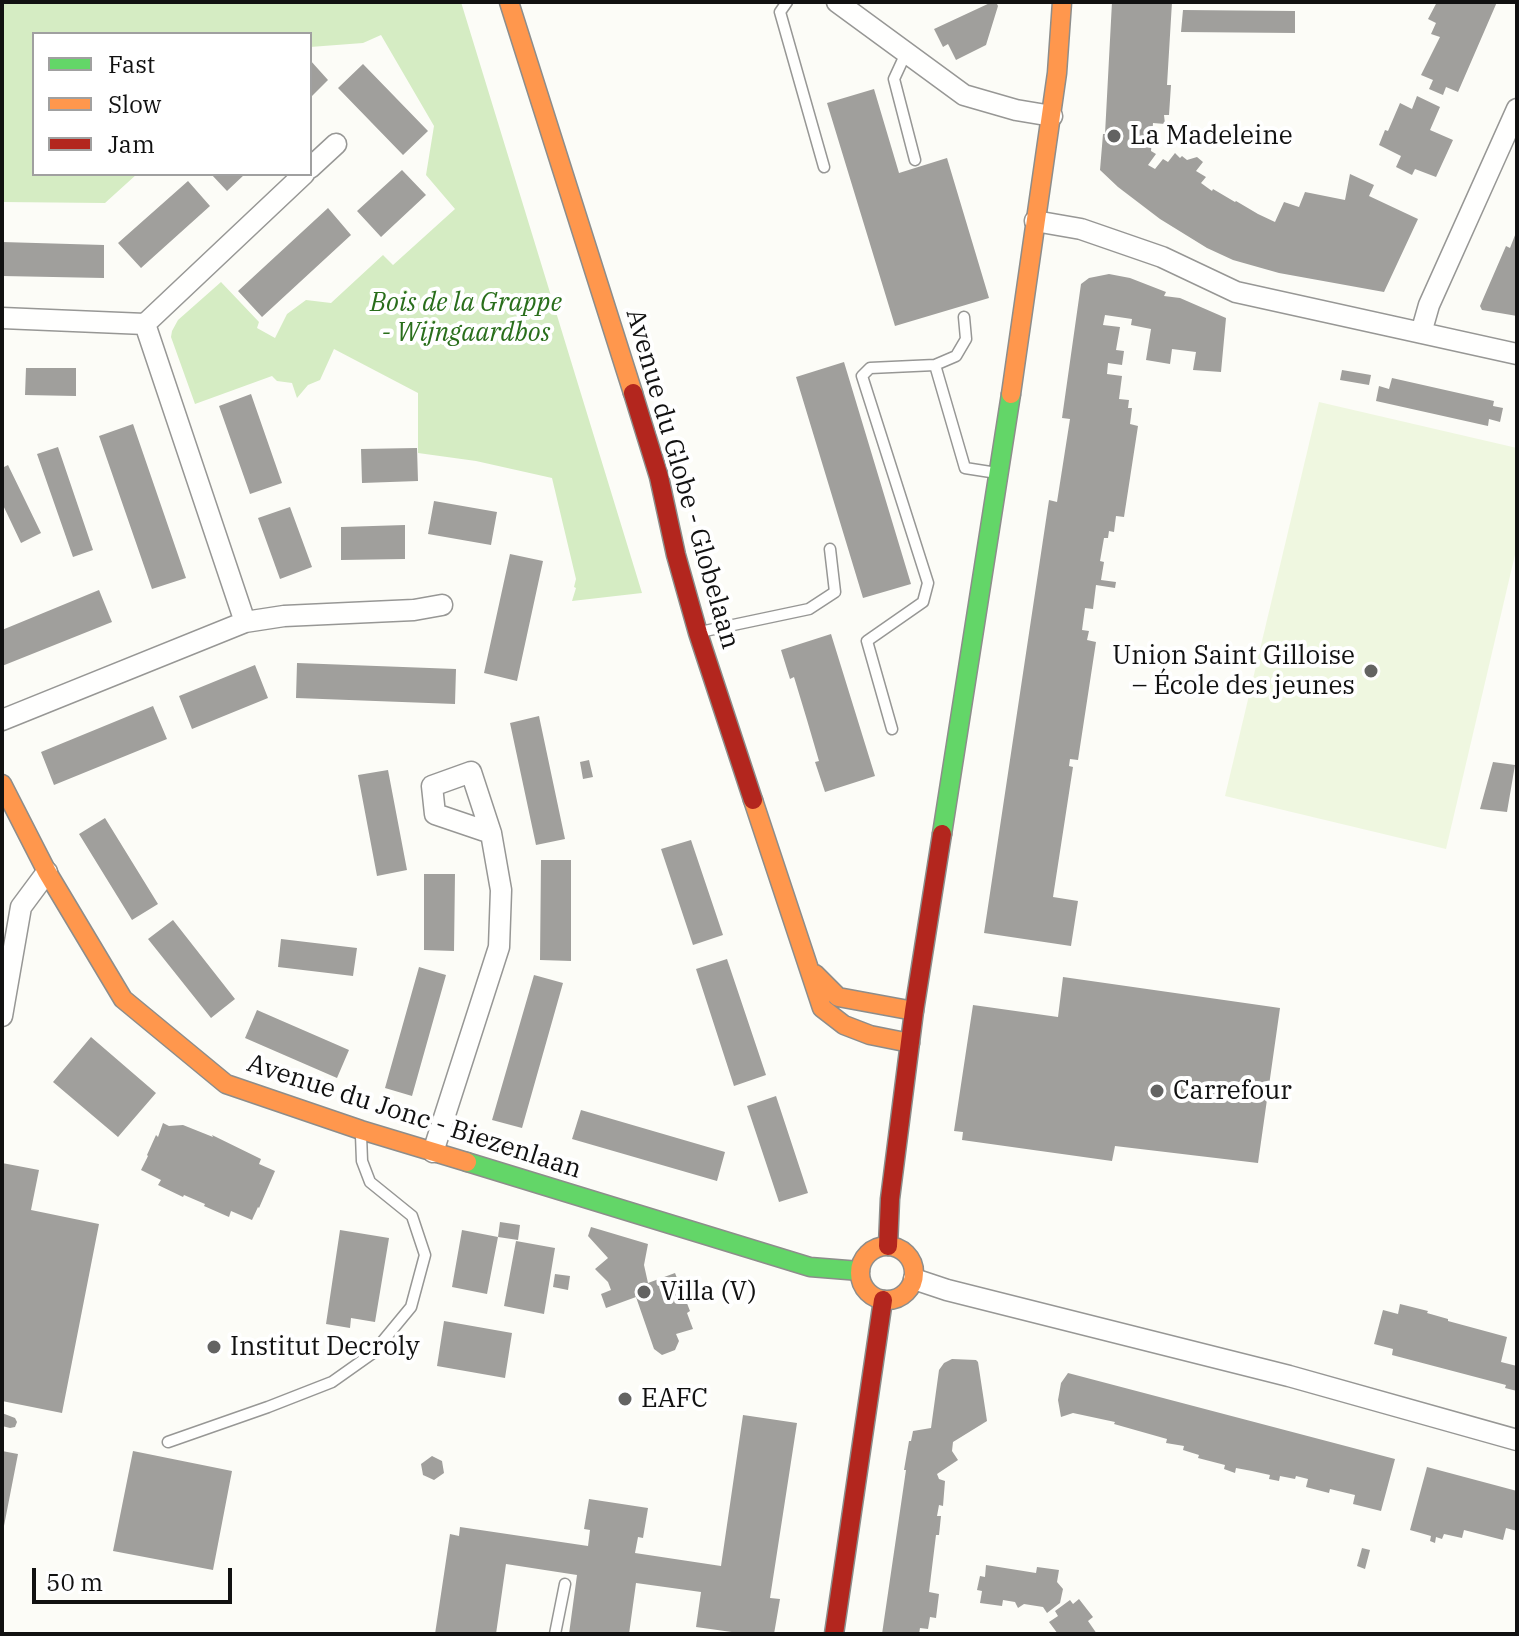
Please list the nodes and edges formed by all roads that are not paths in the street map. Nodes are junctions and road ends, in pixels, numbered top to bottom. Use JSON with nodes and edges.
{"nodes":[{"id":1,"x":509,"y":2,"type":"edge"},
{"id":2,"x":787,"y":2,"type":"edge"},
{"id":3,"x":837,"y":2,"type":"edge"},
{"id":4,"x":1062,"y":2,"type":"edge"},
{"id":5,"x":906,"y":53,"type":"junction"},
{"id":6,"x":1517,"y":109,"type":"edge"},
{"id":7,"x":1052,"y":116,"type":"junction"},
{"id":8,"x":336,"y":144,"type":"dead end"},
{"id":9,"x":915,"y":160,"type":"dead end"},
{"id":10,"x":312,"y":166,"type":"edge"},
{"id":11,"x":824,"y":167,"type":"dead end"},
{"id":12,"x":302,"y":176,"type":"edge"},
{"id":13,"x":1035,"y":221,"type":"junction"},
{"id":14,"x":964,"y":317,"type":"dead end"},
{"id":15,"x":2,"y":318,"type":"edge"},
{"id":16,"x":145,"y":324,"type":"junction"},
{"id":17,"x":1421,"y":333,"type":"junction"},
{"id":18,"x":1517,"y":354,"type":"edge"},
{"id":19,"x":935,"y":365,"type":"junction"},
{"id":20,"x":999,"y":473,"type":"junction"},
{"id":21,"x":830,"y":549,"type":"dead end"},
{"id":22,"x":442,"y":605,"type":"dead end"},
{"id":23,"x":245,"y":622,"type":"junction"},
{"id":24,"x":698,"y":633,"type":"junction"},
{"id":25,"x":2,"y":720,"type":"edge"},
{"id":26,"x":892,"y":729,"type":"dead end"},
{"id":27,"x":2,"y":784,"type":"edge"},
{"id":28,"x":491,"y":833,"type":"dead end"},
{"id":29,"x":47,"y":872,"type":"junction"},
{"id":30,"x":809,"y":969,"type":"junction"},
{"id":31,"x":914,"y":1011,"type":"junction"},
{"id":32,"x":2,"y":1016,"type":"edge"},
{"id":33,"x":910,"y":1043,"type":"junction"},
{"id":34,"x":361,"y":1130,"type":"junction"},
{"id":35,"x":433,"y":1152,"type":"junction"},
{"id":36,"x":888,"y":1246,"type":"junction"},
{"id":37,"x":860,"y":1271,"type":"junction"},
{"id":38,"x":914,"y":1279,"type":"junction"},
{"id":39,"x":883,"y":1300,"type":"junction"},
{"id":40,"x":1517,"y":1440,"type":"edge"},
{"id":41,"x":168,"y":1442,"type":"dead end"},
{"id":42,"x":565,"y":1584,"type":"dead end"},
{"id":43,"x":555,"y":1634,"type":"edge"},
{"id":44,"x":834,"y":1634,"type":"edge"}],
"edges":[{"from":1,"to":24,"type":"street","name":"Avenue du Globe - Globelaan"},
{"from":2,"to":11,"type":"lane"},
{"from":3,"to":5,"type":"street"},
{"from":4,"to":7,"type":"street"},
{"from":5,"to":7,"type":"street"},
{"from":5,"to":9,"type":"lane"},
{"from":6,"to":17,"type":"street"},
{"from":7,"to":13,"type":"street"},
{"from":8,"to":10,"type":"street"},
{"from":12,"to":16,"type":"street"},
{"from":13,"to":17,"type":"street"},
{"from":13,"to":20,"type":"street"},
{"from":14,"to":19,"type":"lane"},
{"from":15,"to":16,"type":"street"},
{"from":16,"to":23,"type":"street"},
{"from":17,"to":18,"type":"street"},
{"from":19,"to":20,"type":"lane"},
{"from":19,"to":26,"type":"lane"},
{"from":20,"to":31,"type":"street"},
{"from":21,"to":24,"type":"lane"},
{"from":22,"to":23,"type":"street"},
{"from":23,"to":25,"type":"street"},
{"from":24,"to":30,"type":"street","name":"Avenue du Globe - Globelaan"},
{"from":27,"to":29,"type":"street","name":"Avenue du Jonc - Biezenlaan"},
{"from":28,"to":35,"type":"street"},
{"from":29,"to":32,"type":"street"},
{"from":29,"to":34,"type":"street","name":"Avenue du Jonc - Biezenlaan"},
{"from":30,"to":31,"type":"street","name":"Avenue du Globe - Globelaan"},
{"from":30,"to":33,"type":"street","name":"Avenue du Globe - Globelaan"},
{"from":31,"to":33,"type":"street"},
{"from":33,"to":36,"type":"street"},
{"from":34,"to":35,"type":"street","name":"Avenue du Jonc - Biezenlaan"},
{"from":34,"to":41,"type":"lane"},
{"from":35,"to":37,"type":"street","name":"Avenue du Jonc - Biezenlaan"},
{"from":36,"to":37,"type":"street"},
{"from":36,"to":38,"type":"street"},
{"from":37,"to":39,"type":"street"},
{"from":38,"to":39,"type":"street"},
{"from":38,"to":40,"type":"street"},
{"from":39,"to":44,"type":"street"},
{"from":42,"to":43,"type":"lane"}]}
